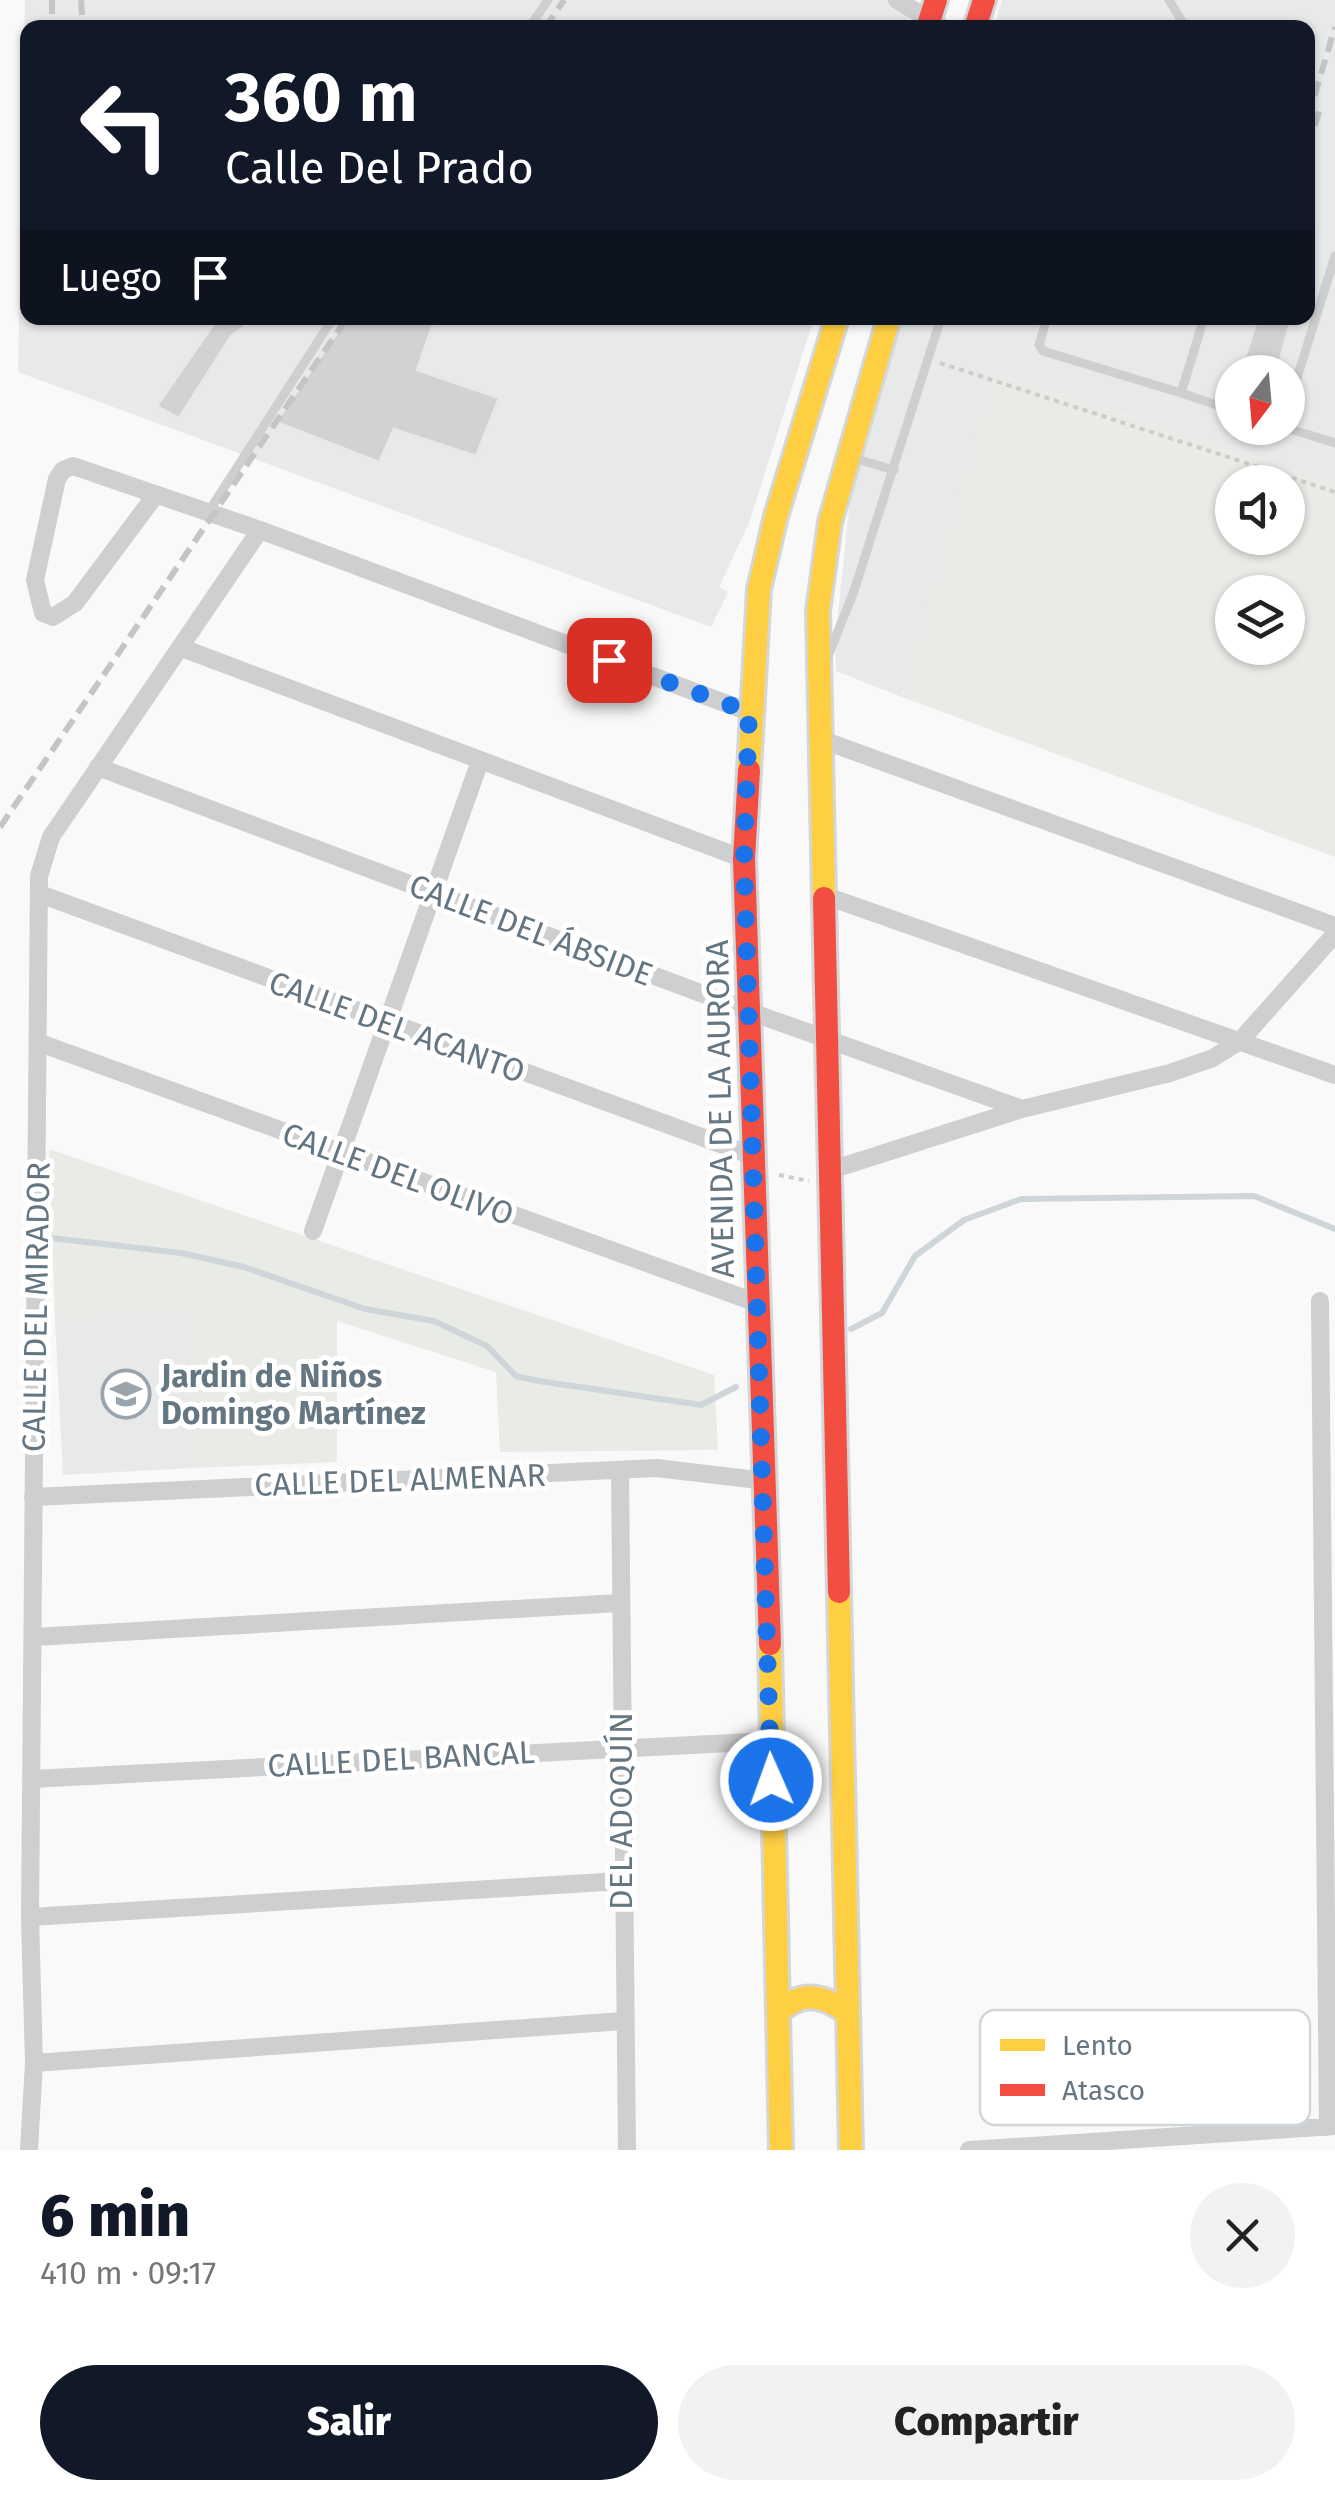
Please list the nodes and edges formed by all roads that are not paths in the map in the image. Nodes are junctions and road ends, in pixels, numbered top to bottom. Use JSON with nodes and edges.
{"nodes":[{"id":1,"x":897,"y":0,"type":"edge"},
{"id":2,"x":934,"y":19,"type":"edge"},
{"id":3,"x":1335,"y":256,"type":"edge"},
{"id":4,"x":1315,"y":321,"type":"edge"},
{"id":5,"x":329,"y":325,"type":"edge"},
{"id":6,"x":835,"y":325,"type":"edge"},
{"id":7,"x":886,"y":325,"type":"edge"},
{"id":8,"x":939,"y":325,"type":"edge"},
{"id":9,"x":1045,"y":325,"type":"edge"},
{"id":10,"x":1202,"y":325,"type":"edge"},
{"id":11,"x":1314,"y":325,"type":"edge"},
{"id":12,"x":1304,"y":355,"type":"edge"},
{"id":13,"x":1180,"y":393,"type":"junction"},
{"id":14,"x":1215,"y":404,"type":"edge"},
{"id":15,"x":1305,"y":434,"type":"edge"},
{"id":16,"x":1335,"y":443,"type":"edge"},
{"id":17,"x":848,"y":456,"type":"junction"},
{"id":18,"x":894,"y":470,"type":"junction"},
{"id":19,"x":154,"y":497,"type":"junction"},
{"id":20,"x":208,"y":514,"type":"junction"},
{"id":21,"x":260,"y":530,"type":"junction"},
{"id":22,"x":182,"y":648,"type":"junction"},
{"id":23,"x":816,"y":686,"type":"junction"},
{"id":24,"x":749,"y":712,"type":"junction"},
{"id":25,"x":817,"y":738,"type":"junction"},
{"id":26,"x":480,"y":761,"type":"junction"},
{"id":27,"x":98,"y":768,"type":"junction"},
{"id":28,"x":744,"y":859,"type":"junction"},
{"id":29,"x":40,"y":894,"type":"junction"},
{"id":30,"x":435,"y":894,"type":"junction"},
{"id":31,"x":826,"y":896,"type":"junction"},
{"id":32,"x":1335,"y":926,"type":"edge"},
{"id":33,"x":1335,"y":934,"type":"edge"},
{"id":34,"x":750,"y":1012,"type":"junction"},
{"id":35,"x":389,"y":1026,"type":"junction"},
{"id":36,"x":827,"y":1036,"type":"junction"},
{"id":37,"x":1240,"y":1040,"type":"junction"},
{"id":38,"x":40,"y":1043,"type":"junction"},
{"id":39,"x":1335,"y":1075,"type":"edge"},
{"id":40,"x":1022,"y":1109,"type":"junction"},
{"id":41,"x":340,"y":1154,"type":"junction"},
{"id":42,"x":756,"y":1164,"type":"junction"},
{"id":43,"x":828,"y":1178,"type":"junction"},
{"id":44,"x":313,"y":1231,"type":"dead end"},
{"id":45,"x":1320,"y":1301,"type":"dead end"},
{"id":46,"x":756,"y":1302,"type":"junction"},
{"id":47,"x":620,"y":1472,"type":"junction"},
{"id":48,"x":766,"y":1480,"type":"junction"},
{"id":49,"x":33,"y":1496,"type":"junction"},
{"id":50,"x":619,"y":1603,"type":"junction"},
{"id":51,"x":35,"y":1637,"type":"junction"},
{"id":52,"x":770,"y":1741,"type":"junction"},
{"id":53,"x":621,"y":1746,"type":"junction"},
{"id":54,"x":1330,"y":1760,"type":"edge"},
{"id":55,"x":32,"y":1779,"type":"junction"},
{"id":56,"x":621,"y":1881,"type":"junction"},
{"id":57,"x":30,"y":1917,"type":"junction"},
{"id":58,"x":845,"y":2011,"type":"junction"},
{"id":59,"x":778,"y":2014,"type":"junction"},
{"id":60,"x":623,"y":2021,"type":"junction"},
{"id":61,"x":34,"y":2063,"type":"junction"},
{"id":62,"x":1332,"y":2126,"type":"edge"},
{"id":63,"x":29,"y":2150,"type":"edge"},
{"id":64,"x":627,"y":2150,"type":"edge"},
{"id":65,"x":781,"y":2150,"type":"edge"},
{"id":66,"x":851,"y":2150,"type":"edge"},
{"id":67,"x":969,"y":2150,"type":"edge"}],
"edges":[{"from":1,"to":2,"type":"street"},
{"from":3,"to":4,"type":"lane"},
{"from":5,"to":20,"type":"lane"},
{"from":6,"to":24,"type":"main road","name":"AVENIDA DE LA AURORA"},
{"from":7,"to":17,"type":"main road"},
{"from":8,"to":18,"type":"lane"},
{"from":9,"to":13,"type":"lane"},
{"from":10,"to":13,"type":"lane"},
{"from":11,"to":12,"type":"lane"},
{"from":13,"to":14,"type":"lane"},
{"from":15,"to":16,"type":"lane"},
{"from":17,"to":18,"type":"lane"},
{"from":17,"to":23,"type":"main road"},
{"from":18,"to":23,"type":"lane"},
{"from":19,"to":19,"type":"street"},
{"from":19,"to":20,"type":"street"},
{"from":20,"to":21,"type":"street"},
{"from":21,"to":22,"type":"street","name":"CALLE DEL MIRADOR"},
{"from":21,"to":24,"type":"street"},
{"from":22,"to":26,"type":"street"},
{"from":22,"to":27,"type":"street","name":"CALLE DEL MIRADOR"},
{"from":23,"to":25,"type":"main road"},
{"from":24,"to":28,"type":"main road","name":"AVENIDA DE LA AURORA"},
{"from":25,"to":31,"type":"main road"},
{"from":25,"to":32,"type":"street"},
{"from":26,"to":28,"type":"street"},
{"from":26,"to":30,"type":"street"},
{"from":27,"to":29,"type":"street","name":"CALLE DEL MIRADOR"},
{"from":27,"to":30,"type":"street","name":"CALLE DEL ÁBSIDE"},
{"from":28,"to":34,"type":"main road","name":"AVENIDA DE LA AURORA"},
{"from":29,"to":35,"type":"street","name":"CALLE DEL ACANTO"},
{"from":29,"to":38,"type":"street","name":"CALLE DEL MIRADOR"},
{"from":30,"to":34,"type":"street","name":"CALLE DEL ÁBSIDE"},
{"from":30,"to":35,"type":"street"},
{"from":31,"to":36,"type":"main road"},
{"from":31,"to":37,"type":"street"},
{"from":33,"to":37,"type":"street"},
{"from":34,"to":36,"type":"street","name":"CALLE DEL ÁBSIDE"},
{"from":34,"to":42,"type":"main road","name":"AVENIDA DE LA AURORA"},
{"from":35,"to":41,"type":"street"},
{"from":35,"to":42,"type":"street","name":"CALLE DEL ACANTO"},
{"from":36,"to":40,"type":"street","name":"CALLE DEL ÁBSIDE"},
{"from":36,"to":43,"type":"main road"},
{"from":37,"to":39,"type":"street"},
{"from":37,"to":40,"type":"street"},
{"from":38,"to":41,"type":"street","name":"CALLE DEL OLIVO"},
{"from":38,"to":49,"type":"street","name":"CALLE DEL MIRADOR"},
{"from":40,"to":43,"type":"street"},
{"from":41,"to":44,"type":"street"},
{"from":41,"to":46,"type":"street","name":"CALLE DEL OLIVO"},
{"from":42,"to":46,"type":"main road","name":"AVENIDA DE LA AURORA"},
{"from":43,"to":58,"type":"main road"},
{"from":45,"to":54,"type":"street"},
{"from":46,"to":48,"type":"main road","name":"AVENIDA DE LA AURORA"},
{"from":47,"to":48,"type":"street","name":"CALLE DEL ALMENAR"},
{"from":47,"to":49,"type":"street","name":"CALLE DEL ALMENAR"},
{"from":47,"to":50,"type":"street","name":"DEL ADOQUÍN"},
{"from":48,"to":52,"type":"main road","name":"AVENIDA DE LA AURORA"},
{"from":49,"to":51,"type":"street","name":"CALLE DEL MIRADOR"},
{"from":50,"to":51,"type":"street"},
{"from":50,"to":53,"type":"street","name":"DEL ADOQUÍN"},
{"from":51,"to":55,"type":"street","name":"CALLE DEL MIRADOR"},
{"from":52,"to":53,"type":"street","name":"CALLE DEL BANCAL"},
{"from":52,"to":59,"type":"main road","name":"AVENIDA DE LA AURORA"},
{"from":53,"to":55,"type":"street","name":"CALLE DEL BANCAL"},
{"from":53,"to":56,"type":"street","name":"DEL ADOQUÍN"},
{"from":54,"to":62,"type":"street"},
{"from":55,"to":57,"type":"street","name":"CALLE DEL MIRADOR"},
{"from":56,"to":57,"type":"street"},
{"from":56,"to":60,"type":"street","name":"DEL ADOQUÍN"},
{"from":57,"to":61,"type":"street","name":"CALLE DEL MIRADOR"},
{"from":58,"to":59,"type":"main road"},
{"from":58,"to":66,"type":"main road"},
{"from":59,"to":65,"type":"main road","name":"AVENIDA DE LA AURORA"},
{"from":60,"to":61,"type":"street"},
{"from":60,"to":64,"type":"street","name":"DEL ADOQUÍN"},
{"from":61,"to":63,"type":"street","name":"CALLE DEL MIRADOR"},
{"from":62,"to":67,"type":"street"}]}
